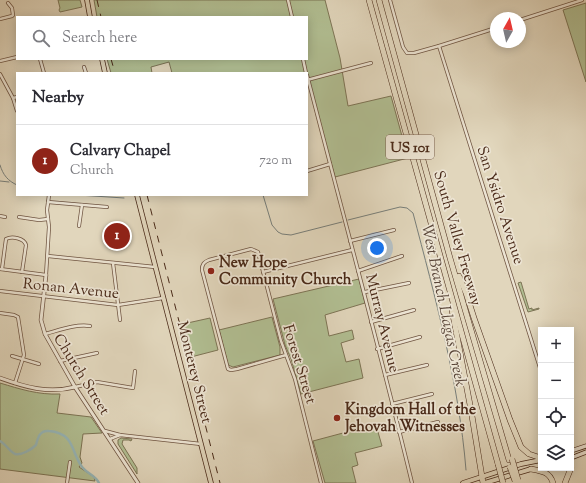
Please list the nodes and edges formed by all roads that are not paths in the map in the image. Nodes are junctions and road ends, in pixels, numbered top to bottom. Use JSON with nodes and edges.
{"nodes":[{"id":1,"x":87,"y":0,"type":"edge"},
{"id":2,"x":288,"y":0,"type":"edge"},
{"id":3,"x":369,"y":0,"type":"edge"},
{"id":4,"x":379,"y":0,"type":"edge"},
{"id":5,"x":390,"y":0,"type":"edge"},
{"id":6,"x":582,"y":0,"type":"edge"},
{"id":7,"x":8,"y":3,"type":"dead end"},
{"id":8,"x":91,"y":16,"type":"edge"},
{"id":9,"x":292,"y":16,"type":"edge"},
{"id":10,"x":526,"y":18,"type":"edge"},
{"id":11,"x":0,"y":19,"type":"edge"},
{"id":12,"x":490,"y":30,"type":"edge"},
{"id":13,"x":439,"y":46,"type":"junction"},
{"id":14,"x":16,"y":57,"type":"edge"},
{"id":15,"x":40,"y":60,"type":"edge"},
{"id":16,"x":102,"y":60,"type":"edge"},
{"id":17,"x":303,"y":60,"type":"edge"},
{"id":18,"x":0,"y":61,"type":"edge"},
{"id":19,"x":371,"y":63,"type":"dead end"},
{"id":20,"x":84,"y":68,"type":"dead end"},
{"id":21,"x":44,"y":72,"type":"edge"},
{"id":22,"x":86,"y":72,"type":"edge"},
{"id":23,"x":106,"y":72,"type":"edge"},
{"id":24,"x":306,"y":72,"type":"edge"},
{"id":25,"x":0,"y":74,"type":"edge"},
{"id":26,"x":308,"y":80,"type":"edge"},
{"id":27,"x":16,"y":97,"type":"edge"},
{"id":28,"x":13,"y":98,"type":"junction"},
{"id":29,"x":16,"y":108,"type":"edge"},
{"id":30,"x":330,"y":164,"type":"junction"},
{"id":31,"x":308,"y":171,"type":"edge"},
{"id":32,"x":49,"y":196,"type":"edge"},
{"id":33,"x":137,"y":196,"type":"edge"},
{"id":34,"x":48,"y":202,"type":"junction"},
{"id":35,"x":82,"y":205,"type":"junction"},
{"id":36,"x":107,"y":207,"type":"dead end"},
{"id":37,"x":0,"y":216,"type":"edge"},
{"id":38,"x":5,"y":216,"type":"dead end"},
{"id":39,"x":19,"y":218,"type":"dead end"},
{"id":40,"x":48,"y":219,"type":"junction"},
{"id":41,"x":79,"y":226,"type":"dead end"},
{"id":42,"x":394,"y":230,"type":"dead end"},
{"id":43,"x":350,"y":241,"type":"junction"},
{"id":44,"x":352,"y":250,"type":"junction"},
{"id":45,"x":48,"y":256,"type":"junction"},
{"id":46,"x":402,"y":256,"type":"dead end"},
{"id":47,"x":450,"y":258,"type":"junction"},
{"id":48,"x":113,"y":263,"type":"junction"},
{"id":49,"x":155,"y":267,"type":"junction"},
{"id":50,"x":1,"y":269,"type":"edge"},
{"id":51,"x":358,"y":270,"type":"junction"},
{"id":52,"x":22,"y":272,"type":"junction"},
{"id":53,"x":263,"y":272,"type":"junction"},
{"id":54,"x":46,"y":275,"type":"junction"},
{"id":55,"x":409,"y":283,"type":"dead end"},
{"id":56,"x":0,"y":291,"type":"edge"},
{"id":57,"x":364,"y":292,"type":"junction"},
{"id":58,"x":451,"y":295,"type":"junction"},
{"id":59,"x":44,"y":297,"type":"junction"},
{"id":60,"x":163,"y":298,"type":"junction"},
{"id":61,"x":118,"y":305,"type":"junction"},
{"id":62,"x":414,"y":310,"type":"dead end"},
{"id":63,"x":0,"y":313,"type":"edge"},
{"id":64,"x":120,"y":320,"type":"dead end"},
{"id":65,"x":371,"y":322,"type":"junction"},
{"id":66,"x":90,"y":326,"type":"dead end"},
{"id":67,"x":45,"y":334,"type":"junction"},
{"id":68,"x":420,"y":337,"type":"dead end"},
{"id":69,"x":378,"y":348,"type":"junction"},
{"id":70,"x":97,"y":353,"type":"dead end"},
{"id":71,"x":286,"y":355,"type":"junction"},
{"id":72,"x":12,"y":356,"type":"dead end"},
{"id":73,"x":23,"y":360,"type":"junction"},
{"id":74,"x":59,"y":362,"type":"junction"},
{"id":75,"x":538,"y":363,"type":"edge"},
{"id":76,"x":39,"y":364,"type":"dead end"},
{"id":77,"x":427,"y":365,"type":"dead end"},
{"id":78,"x":135,"y":371,"type":"dead end"},
{"id":79,"x":385,"y":375,"type":"junction"},
{"id":80,"x":0,"y":378,"type":"edge"},
{"id":81,"x":15,"y":383,"type":"junction"},
{"id":82,"x":75,"y":387,"type":"junction"},
{"id":83,"x":432,"y":394,"type":"dead end"},
{"id":84,"x":392,"y":404,"type":"junction"},
{"id":85,"x":438,"y":422,"type":"dead end"},
{"id":86,"x":104,"y":431,"type":"junction"},
{"id":87,"x":399,"y":432,"type":"junction"},
{"id":88,"x":120,"y":435,"type":"junction"},
{"id":89,"x":110,"y":439,"type":"junction"},
{"id":90,"x":202,"y":444,"type":"junction"},
{"id":91,"x":586,"y":446,"type":"edge"},
{"id":92,"x":574,"y":450,"type":"edge"},
{"id":93,"x":586,"y":452,"type":"edge"},
{"id":94,"x":574,"y":457,"type":"edge"},
{"id":95,"x":538,"y":458,"type":"edge"},
{"id":96,"x":538,"y":460,"type":"edge"},
{"id":97,"x":70,"y":462,"type":"dead end"},
{"id":98,"x":538,"y":468,"type":"edge"},
{"id":99,"x":531,"y":469,"type":"junction"},
{"id":100,"x":570,"y":471,"type":"edge"},
{"id":101,"x":482,"y":477,"type":"junction"},
{"id":102,"x":517,"y":482,"type":"edge"},
{"id":103,"x":67,"y":483,"type":"edge"},
{"id":104,"x":138,"y":483,"type":"edge"},
{"id":105,"x":211,"y":483,"type":"edge"},
{"id":106,"x":321,"y":483,"type":"edge"},
{"id":107,"x":412,"y":483,"type":"edge"},
{"id":108,"x":463,"y":483,"type":"edge"},
{"id":109,"x":484,"y":483,"type":"edge"},
{"id":110,"x":503,"y":483,"type":"edge"},
{"id":111,"x":553,"y":483,"type":"edge"},
{"id":112,"x":565,"y":483,"type":"edge"}],
"edges":[{"from":1,"to":8,"type":"main road"},
{"from":2,"to":9,"type":"street"},
{"from":3,"to":58,"type":"highway","name":"South Valley Freeway","number":"US 101"},
{"from":4,"to":47,"type":"highway","name":"South Valley Freeway","number":"US 101"},
{"from":5,"to":13,"type":"street"},
{"from":6,"to":10,"type":"street"},
{"from":7,"to":11,"type":"street"},
{"from":12,"to":13,"type":"street"},
{"from":13,"to":75,"type":"street","name":"San Ysidro Avenue"},
{"from":14,"to":18,"type":"street"},
{"from":15,"to":21,"type":"street"},
{"from":16,"to":23,"type":"main road"},
{"from":17,"to":24,"type":"street","name":"Murray Avenue"},
{"from":19,"to":26,"type":"street"},
{"from":20,"to":22,"type":"street"},
{"from":25,"to":28,"type":"street"},
{"from":26,"to":30,"type":"street","name":"Murray Avenue"},
{"from":27,"to":28,"type":"street"},
{"from":28,"to":29,"type":"street"},
{"from":30,"to":31,"type":"street"},
{"from":30,"to":43,"type":"street","name":"Murray Avenue"},
{"from":32,"to":34,"type":"street","name":"Church Street"},
{"from":33,"to":49,"type":"main road","name":"Monterey Street"},
{"from":34,"to":35,"type":"street"},
{"from":34,"to":40,"type":"street","name":"Church Street"},
{"from":35,"to":36,"type":"street"},
{"from":35,"to":41,"type":"street"},
{"from":37,"to":38,"type":"street"},
{"from":39,"to":40,"type":"street"},
{"from":40,"to":45,"type":"street","name":"Church Street"},
{"from":42,"to":43,"type":"street"},
{"from":43,"to":44,"type":"street","name":"Murray Avenue"},
{"from":44,"to":51,"type":"street","name":"Murray Avenue"},
{"from":44,"to":53,"type":"street"},
{"from":45,"to":48,"type":"street"},
{"from":45,"to":54,"type":"street","name":"Church Street"},
{"from":46,"to":51,"type":"street"},
{"from":47,"to":95,"type":"highway"},
{"from":47,"to":102,"type":"highway","name":"South Valley Freeway","number":"US 101","bridge":true},
{"from":48,"to":49,"type":"street"},
{"from":48,"to":61,"type":"street"},
{"from":49,"to":60,"type":"main road","name":"Monterey Street"},
{"from":50,"to":52,"type":"street"},
{"from":50,"to":52,"type":"street"},
{"from":51,"to":57,"type":"street","name":"Murray Avenue"},
{"from":52,"to":54,"type":"street"},
{"from":53,"to":71,"type":"street","name":"Forest Street"},
{"from":53,"to":71,"type":"street","name":"Forest Street"},
{"from":54,"to":59,"type":"street","name":"Church Street"},
{"from":55,"to":57,"type":"street"},
{"from":56,"to":59,"type":"street","name":"Ronan Avenue"},
{"from":57,"to":65,"type":"street","name":"Murray Avenue"},
{"from":58,"to":101,"type":"highway"},
{"from":58,"to":110,"type":"highway","name":"South Valley Freeway","number":"US 101","bridge":true},
{"from":59,"to":61,"type":"street","name":"Ronan Avenue"},
{"from":59,"to":67,"type":"street","name":"Church Street"},
{"from":60,"to":61,"type":"street","name":"Ronan Avenue"},
{"from":60,"to":90,"type":"main road","name":"Monterey Street"},
{"from":61,"to":64,"type":"street"},
{"from":62,"to":65,"type":"street"},
{"from":63,"to":73,"type":"street"},
{"from":65,"to":69,"type":"street","name":"Murray Avenue"},
{"from":66,"to":67,"type":"street"},
{"from":67,"to":74,"type":"street","name":"Church Street"},
{"from":68,"to":69,"type":"street"},
{"from":69,"to":79,"type":"street","name":"Murray Avenue"},
{"from":70,"to":74,"type":"street"},
{"from":71,"to":106,"type":"street","name":"Forest Street"},
{"from":72,"to":73,"type":"street"},
{"from":73,"to":76,"type":"street"},
{"from":73,"to":81,"type":"street"},
{"from":74,"to":82,"type":"street","name":"Church Street"},
{"from":77,"to":79,"type":"street"},
{"from":78,"to":82,"type":"street"},
{"from":79,"to":84,"type":"street","name":"Murray Avenue"},
{"from":80,"to":81,"type":"street"},
{"from":81,"to":82,"type":"street"},
{"from":82,"to":86,"type":"street","name":"Church Street"},
{"from":83,"to":84,"type":"street"},
{"from":84,"to":87,"type":"street","name":"Murray Avenue"},
{"from":85,"to":87,"type":"street"},
{"from":86,"to":88,"type":"street"},
{"from":86,"to":89,"type":"street","name":"Church Street"},
{"from":87,"to":107,"type":"street","name":"Murray Avenue"},
{"from":88,"to":89,"type":"street"},
{"from":88,"to":90,"type":"street"},
{"from":89,"to":104,"type":"street","name":"Church Street"},
{"from":90,"to":105,"type":"main road","name":"Monterey Street"},
{"from":91,"to":92,"type":"main road"},
{"from":93,"to":94,"type":"main road"},
{"from":96,"to":101,"type":"main road"},
{"from":97,"to":103,"type":"street"},
{"from":98,"to":99,"type":"main road"},
{"from":99,"to":109,"type":"main road"},
{"from":99,"to":111,"type":"highway"},
{"from":100,"to":112,"type":"highway"},
{"from":101,"to":108,"type":"main road"},
{"from":101,"to":109,"type":"highway"}]}
